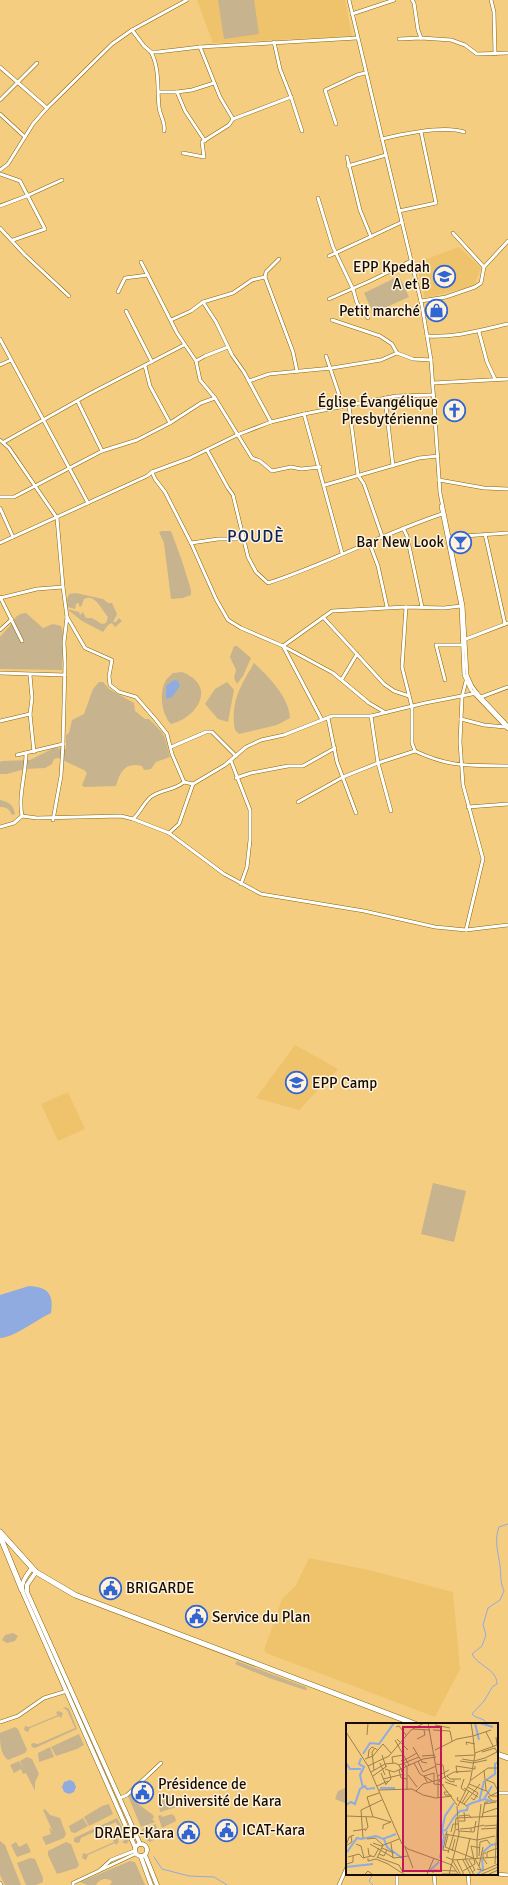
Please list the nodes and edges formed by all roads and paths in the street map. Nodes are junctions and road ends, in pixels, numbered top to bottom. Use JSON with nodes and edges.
{"nodes":[{"id":1,"x":187,"y":0,"type":"edge"},
{"id":2,"x":349,"y":0,"type":"edge"},
{"id":3,"x":394,"y":0,"type":"edge"},
{"id":4,"x":412,"y":0,"type":"edge"},
{"id":5,"x":491,"y":0,"type":"edge"},
{"id":6,"x":352,"y":14,"type":"junction"},
{"id":7,"x":132,"y":30,"type":"junction"},
{"id":8,"x":357,"y":38,"type":"junction"},
{"id":9,"x":421,"y":38,"type":"junction"},
{"id":10,"x":399,"y":40,"type":"dead end"},
{"id":11,"x":274,"y":42,"type":"junction"},
{"id":12,"x":200,"y":47,"type":"junction"},
{"id":13,"x":151,"y":52,"type":"junction"},
{"id":14,"x":508,"y":53,"type":"edge"},
{"id":15,"x":495,"y":54,"type":"junction"},
{"id":16,"x":37,"y":63,"type":"dead end"},
{"id":17,"x":0,"y":67,"type":"edge"},
{"id":18,"x":365,"y":73,"type":"junction"},
{"id":19,"x":214,"y":82,"type":"junction"},
{"id":20,"x":18,"y":83,"type":"junction"},
{"id":21,"x":159,"y":92,"type":"junction"},
{"id":22,"x":177,"y":92,"type":"junction"},
{"id":23,"x":291,"y":97,"type":"junction"},
{"id":24,"x":0,"y":100,"type":"edge"},
{"id":25,"x":47,"y":108,"type":"junction"},
{"id":26,"x":0,"y":114,"type":"edge"},
{"id":27,"x":233,"y":119,"type":"junction"},
{"id":28,"x":336,"y":124,"type":"dead end"},
{"id":29,"x":164,"y":131,"type":"dead end"},
{"id":30,"x":302,"y":131,"type":"dead end"},
{"id":31,"x":421,"y":132,"type":"junction"},
{"id":32,"x":464,"y":132,"type":"dead end"},
{"id":33,"x":25,"y":137,"type":"junction"},
{"id":34,"x":382,"y":139,"type":"junction"},
{"id":35,"x":204,"y":141,"type":"junction"},
{"id":36,"x":183,"y":153,"type":"dead end"},
{"id":37,"x":386,"y":156,"type":"junction"},
{"id":38,"x":346,"y":157,"type":"dead end"},
{"id":39,"x":348,"y":166,"type":"junction"},
{"id":40,"x":0,"y":170,"type":"edge"},
{"id":41,"x":0,"y":174,"type":"edge"},
{"id":42,"x":62,"y":180,"type":"dead end"},
{"id":43,"x":29,"y":195,"type":"junction"},
{"id":44,"x":318,"y":198,"type":"dead end"},
{"id":45,"x":0,"y":206,"type":"edge"},
{"id":46,"x":399,"y":211,"type":"junction"},
{"id":47,"x":402,"y":222,"type":"junction"},
{"id":48,"x":0,"y":228,"type":"edge"},
{"id":49,"x":453,"y":233,"type":"dead end"},
{"id":50,"x":371,"y":237,"type":"junction"},
{"id":51,"x":13,"y":240,"type":"junction"},
{"id":52,"x":508,"y":241,"type":"edge"},
{"id":53,"x":336,"y":253,"type":"junction"},
{"id":54,"x":329,"y":256,"type":"dead end"},
{"id":55,"x":279,"y":258,"type":"dead end"},
{"id":56,"x":411,"y":261,"type":"junction"},
{"id":57,"x":141,"y":262,"type":"dead end"},
{"id":58,"x":484,"y":267,"type":"junction"},
{"id":59,"x":148,"y":275,"type":"junction"},
{"id":60,"x":265,"y":277,"type":"junction"},
{"id":61,"x":353,"y":289,"type":"junction"},
{"id":62,"x":118,"y":292,"type":"dead end"},
{"id":63,"x":69,"y":296,"type":"dead end"},
{"id":64,"x":329,"y":299,"type":"dead end"},
{"id":65,"x":421,"y":301,"type":"junction"},
{"id":66,"x":203,"y":302,"type":"junction"},
{"id":67,"x":126,"y":311,"type":"dead end"},
{"id":68,"x":368,"y":318,"type":"dead end"},
{"id":69,"x":171,"y":320,"type":"junction"},
{"id":70,"x":332,"y":320,"type":"dead end"},
{"id":71,"x":508,"y":324,"type":"edge"},
{"id":72,"x":479,"y":332,"type":"junction"},
{"id":73,"x":427,"y":336,"type":"junction"},
{"id":74,"x":0,"y":339,"type":"edge"},
{"id":75,"x":184,"y":345,"type":"junction"},
{"id":76,"x":228,"y":347,"type":"junction"},
{"id":77,"x":397,"y":353,"type":"junction"},
{"id":78,"x":326,"y":356,"type":"dead end"},
{"id":79,"x":11,"y":360,"type":"junction"},
{"id":80,"x":431,"y":360,"type":"junction"},
{"id":81,"x":152,"y":362,"type":"junction"},
{"id":82,"x":196,"y":362,"type":"junction"},
{"id":83,"x":0,"y":365,"type":"edge"},
{"id":84,"x":146,"y":366,"type":"junction"},
{"id":85,"x":332,"y":368,"type":"junction"},
{"id":86,"x":297,"y":371,"type":"junction"},
{"id":87,"x":495,"y":378,"type":"junction"},
{"id":88,"x":508,"y":379,"type":"edge"},
{"id":89,"x":249,"y":381,"type":"junction"},
{"id":90,"x":433,"y":383,"type":"junction"},
{"id":91,"x":434,"y":395,"type":"junction"},
{"id":92,"x":215,"y":398,"type":"junction"},
{"id":93,"x":385,"y":398,"type":"junction"},
{"id":94,"x":78,"y":402,"type":"junction"},
{"id":95,"x":343,"y":406,"type":"junction"},
{"id":96,"x":350,"y":406,"type":"junction"},
{"id":97,"x":304,"y":414,"type":"junction"},
{"id":98,"x":44,"y":420,"type":"junction"},
{"id":99,"x":271,"y":422,"type":"junction"},
{"id":100,"x":170,"y":423,"type":"junction"},
{"id":101,"x":236,"y":435,"type":"junction"},
{"id":102,"x":2,"y":441,"type":"edge"},
{"id":103,"x":207,"y":450,"type":"junction"},
{"id":104,"x":102,"y":451,"type":"junction"},
{"id":105,"x":438,"y":456,"type":"junction"},
{"id":106,"x":392,"y":466,"type":"junction"},
{"id":107,"x":320,"y":467,"type":"junction"},
{"id":108,"x":70,"y":469,"type":"junction"},
{"id":109,"x":152,"y":472,"type":"junction"},
{"id":110,"x":358,"y":475,"type":"junction"},
{"id":111,"x":439,"y":480,"type":"junction"},
{"id":112,"x":325,"y":485,"type":"junction"},
{"id":113,"x":35,"y":487,"type":"junction"},
{"id":114,"x":508,"y":489,"type":"edge"},
{"id":115,"x":440,"y":493,"type":"junction"},
{"id":116,"x":0,"y":497,"type":"edge"},
{"id":117,"x":88,"y":503,"type":"junction"},
{"id":118,"x":0,"y":508,"type":"edge"},
{"id":119,"x":442,"y":514,"type":"junction"},
{"id":120,"x":58,"y":518,"type":"junction"},
{"id":121,"x":403,"y":528,"type":"junction"},
{"id":122,"x":508,"y":533,"type":"edge"},
{"id":123,"x":485,"y":534,"type":"junction"},
{"id":124,"x":382,"y":536,"type":"junction"},
{"id":125,"x":13,"y":537,"type":"junction"},
{"id":126,"x":449,"y":537,"type":"junction"},
{"id":127,"x":243,"y":539,"type":"junction"},
{"id":128,"x":370,"y":542,"type":"junction"},
{"id":129,"x":0,"y":543,"type":"edge"},
{"id":130,"x":192,"y":544,"type":"junction"},
{"id":131,"x":342,"y":553,"type":"junction"},
{"id":132,"x":62,"y":587,"type":"junction"},
{"id":133,"x":0,"y":598,"type":"edge"},
{"id":134,"x":461,"y":606,"type":"junction"},
{"id":135,"x":387,"y":607,"type":"junction"},
{"id":136,"x":406,"y":607,"type":"junction"},
{"id":137,"x":422,"y":607,"type":"junction"},
{"id":138,"x":324,"y":617,"type":"junction"},
{"id":139,"x":67,"y":618,"type":"junction"},
{"id":140,"x":12,"y":619,"type":"junction"},
{"id":141,"x":507,"y":624,"type":"edge"},
{"id":142,"x":0,"y":630,"type":"edge"},
{"id":143,"x":466,"y":639,"type":"junction"},
{"id":144,"x":22,"y":642,"type":"dead end"},
{"id":145,"x":463,"y":645,"type":"junction"},
{"id":146,"x":284,"y":646,"type":"junction"},
{"id":147,"x":357,"y":654,"type":"junction"},
{"id":148,"x":0,"y":673,"type":"edge"},
{"id":149,"x":64,"y":674,"type":"junction"},
{"id":150,"x":30,"y":675,"type":"junction"},
{"id":151,"x":342,"y":680,"type":"junction"},
{"id":152,"x":445,"y":680,"type":"dead end"},
{"id":153,"x":466,"y":681,"type":"junction"},
{"id":154,"x":508,"y":686,"type":"edge"},
{"id":155,"x":476,"y":693,"type":"junction"},
{"id":156,"x":409,"y":696,"type":"junction"},
{"id":157,"x":462,"y":697,"type":"junction"},
{"id":158,"x":482,"y":697,"type":"junction"},
{"id":159,"x":412,"y":707,"type":"junction"},
{"id":160,"x":386,"y":713,"type":"junction"},
{"id":161,"x":30,"y":714,"type":"junction"},
{"id":162,"x":372,"y":716,"type":"junction"},
{"id":163,"x":328,"y":718,"type":"junction"},
{"id":164,"x":461,"y":719,"type":"junction"},
{"id":165,"x":322,"y":720,"type":"junction"},
{"id":166,"x":0,"y":721,"type":"edge"},
{"id":167,"x":507,"y":727,"type":"edge"},
{"id":168,"x":63,"y":744,"type":"junction"},
{"id":169,"x":171,"y":746,"type":"junction"},
{"id":170,"x":335,"y":748,"type":"junction"},
{"id":171,"x":415,"y":751,"type":"junction"},
{"id":172,"x":34,"y":752,"type":"junction"},
{"id":173,"x":26,"y":753,"type":"junction"},
{"id":174,"x":17,"y":755,"type":"dead end"},
{"id":175,"x":236,"y":756,"type":"junction"},
{"id":176,"x":231,"y":761,"type":"junction"},
{"id":177,"x":378,"y":763,"type":"junction"},
{"id":178,"x":462,"y":766,"type":"junction"},
{"id":179,"x":508,"y":766,"type":"edge"},
{"id":180,"x":343,"y":777,"type":"junction"},
{"id":181,"x":236,"y":778,"type":"junction"},
{"id":182,"x":184,"y":782,"type":"junction"},
{"id":183,"x":193,"y":784,"type":"junction"},
{"id":184,"x":298,"y":802,"type":"dead end"},
{"id":185,"x":508,"y":804,"type":"edge"},
{"id":186,"x":468,"y":807,"type":"junction"},
{"id":187,"x":391,"y":811,"type":"dead end"},
{"id":188,"x":356,"y":813,"type":"dead end"},
{"id":189,"x":22,"y":816,"type":"junction"},
{"id":190,"x":53,"y":818,"type":"junction"},
{"id":191,"x":133,"y":819,"type":"junction"},
{"id":192,"x":0,"y":827,"type":"edge"},
{"id":193,"x":169,"y":833,"type":"junction"},
{"id":194,"x":241,"y":884,"type":"junction"},
{"id":195,"x":508,"y":925,"type":"edge"},
{"id":196,"x":466,"y":930,"type":"junction"},
{"id":197,"x":0,"y":1532,"type":"edge"},
{"id":198,"x":0,"y":1536,"type":"edge"},
{"id":199,"x":34,"y":1570,"type":"junction"},
{"id":200,"x":22,"y":1590,"type":"junction"},
{"id":201,"x":45,"y":1630,"type":"junction"},
{"id":202,"x":40,"y":1632,"type":"junction"},
{"id":203,"x":67,"y":1691,"type":"junction"},
{"id":204,"x":0,"y":1722,"type":"edge"},
{"id":205,"x":406,"y":1723,"type":"edge"},
{"id":206,"x":498,"y":1754,"type":"edge"},
{"id":207,"x":508,"y":1758,"type":"edge"},
{"id":208,"x":161,"y":1763,"type":"dead end"},
{"id":209,"x":120,"y":1798,"type":"junction"},
{"id":210,"x":127,"y":1813,"type":"junction"},
{"id":211,"x":121,"y":1815,"type":"junction"},
{"id":212,"x":140,"y":1844,"type":"junction"},
{"id":213,"x":135,"y":1851,"type":"junction"},
{"id":214,"x":145,"y":1855,"type":"junction"},
{"id":215,"x":141,"y":1857,"type":"junction"},
{"id":216,"x":346,"y":1869,"type":"edge"},
{"id":217,"x":98,"y":1872,"type":"junction"},
{"id":218,"x":498,"y":1874,"type":"edge"},
{"id":219,"x":434,"y":1875,"type":"edge"},
{"id":220,"x":468,"y":1875,"type":"edge"},
{"id":221,"x":508,"y":1875,"type":"edge"},
{"id":222,"x":73,"y":1884,"type":"edge"},
{"id":223,"x":69,"y":1885,"type":"edge"},
{"id":224,"x":151,"y":1885,"type":"edge"},
{"id":225,"x":157,"y":1885,"type":"edge"},
{"id":226,"x":339,"y":1885,"type":"edge"},
{"id":227,"x":435,"y":1885,"type":"edge"},
{"id":228,"x":469,"y":1885,"type":"edge"}],
"edges":[{"from":1,"to":7,"type":"street"},
{"from":2,"to":6,"type":"street"},
{"from":3,"to":6,"type":"street"},
{"from":4,"to":9,"type":"street"},
{"from":5,"to":15,"type":"street"},
{"from":6,"to":8,"type":"street"},
{"from":7,"to":13,"type":"street"},
{"from":7,"to":25,"type":"street"},
{"from":8,"to":11,"type":"street"},
{"from":8,"to":18,"type":"street"},
{"from":9,"to":10,"type":"street"},
{"from":9,"to":15,"type":"street"},
{"from":11,"to":12,"type":"street"},
{"from":11,"to":23,"type":"street"},
{"from":12,"to":13,"type":"street"},
{"from":12,"to":19,"type":"street"},
{"from":13,"to":21,"type":"street"},
{"from":14,"to":15,"type":"street"},
{"from":16,"to":20,"type":"street"},
{"from":17,"to":20,"type":"street"},
{"from":18,"to":28,"type":"street"},
{"from":18,"to":34,"type":"street"},
{"from":19,"to":22,"type":"street"},
{"from":19,"to":27,"type":"street"},
{"from":20,"to":24,"type":"street"},
{"from":20,"to":25,"type":"street"},
{"from":21,"to":22,"type":"street"},
{"from":21,"to":29,"type":"street"},
{"from":22,"to":35,"type":"street"},
{"from":23,"to":27,"type":"street"},
{"from":23,"to":30,"type":"street"},
{"from":25,"to":33,"type":"street"},
{"from":26,"to":33,"type":"street"},
{"from":27,"to":35,"type":"street"},
{"from":31,"to":32,"type":"street"},
{"from":31,"to":34,"type":"street"},
{"from":31,"to":46,"type":"street"},
{"from":33,"to":40,"type":"street"},
{"from":34,"to":37,"type":"street"},
{"from":35,"to":36,"type":"street"},
{"from":37,"to":39,"type":"street"},
{"from":37,"to":46,"type":"street"},
{"from":38,"to":39,"type":"street"},
{"from":39,"to":50,"type":"street"},
{"from":41,"to":43,"type":"street"},
{"from":42,"to":43,"type":"street"},
{"from":43,"to":45,"type":"street"},
{"from":43,"to":51,"type":"street"},
{"from":44,"to":53,"type":"street"},
{"from":46,"to":47,"type":"street"},
{"from":47,"to":50,"type":"street"},
{"from":47,"to":56,"type":"street"},
{"from":48,"to":51,"type":"street"},
{"from":49,"to":58,"type":"street"},
{"from":50,"to":53,"type":"street"},
{"from":51,"to":63,"type":"street"},
{"from":52,"to":58,"type":"street"},
{"from":53,"to":54,"type":"street"},
{"from":53,"to":61,"type":"street"},
{"from":55,"to":60,"type":"street"},
{"from":56,"to":61,"type":"street"},
{"from":56,"to":65,"type":"street"},
{"from":57,"to":59,"type":"street"},
{"from":58,"to":65,"type":"street"},
{"from":59,"to":62,"type":"street"},
{"from":59,"to":69,"type":"street"},
{"from":60,"to":66,"type":"street"},
{"from":60,"to":86,"type":"street"},
{"from":61,"to":64,"type":"street"},
{"from":61,"to":68,"type":"street"},
{"from":65,"to":73,"type":"street"},
{"from":66,"to":69,"type":"street"},
{"from":66,"to":76,"type":"street"},
{"from":67,"to":81,"type":"street"},
{"from":69,"to":75,"type":"street"},
{"from":70,"to":77,"type":"street"},
{"from":71,"to":72,"type":"street"},
{"from":72,"to":73,"type":"street"},
{"from":72,"to":87,"type":"street"},
{"from":73,"to":80,"type":"street"},
{"from":74,"to":79,"type":"street"},
{"from":75,"to":81,"type":"street"},
{"from":75,"to":82,"type":"street"},
{"from":76,"to":82,"type":"street"},
{"from":76,"to":89,"type":"street"},
{"from":77,"to":80,"type":"street"},
{"from":77,"to":85,"type":"street"},
{"from":78,"to":85,"type":"street"},
{"from":79,"to":83,"type":"street"},
{"from":79,"to":98,"type":"street"},
{"from":80,"to":90,"type":"street"},
{"from":81,"to":84,"type":"street"},
{"from":82,"to":92,"type":"street"},
{"from":84,"to":94,"type":"street"},
{"from":84,"to":100,"type":"street"},
{"from":85,"to":86,"type":"street"},
{"from":85,"to":95,"type":"street"},
{"from":86,"to":89,"type":"street"},
{"from":87,"to":88,"type":"street"},
{"from":87,"to":90,"type":"street"},
{"from":89,"to":99,"type":"street"},
{"from":90,"to":91,"type":"street"},
{"from":91,"to":93,"type":"street"},
{"from":91,"to":105,"type":"street"},
{"from":92,"to":100,"type":"street"},
{"from":92,"to":101,"type":"street"},
{"from":93,"to":96,"type":"street"},
{"from":93,"to":106,"type":"street"},
{"from":94,"to":98,"type":"street"},
{"from":94,"to":104,"type":"street"},
{"from":95,"to":96,"type":"street"},
{"from":95,"to":97,"type":"street"},
{"from":96,"to":110,"type":"street"},
{"from":97,"to":99,"type":"street"},
{"from":97,"to":107,"type":"street"},
{"from":98,"to":102,"type":"street"},
{"from":98,"to":108,"type":"street"},
{"from":99,"to":101,"type":"street"},
{"from":100,"to":104,"type":"street"},
{"from":101,"to":103,"type":"street"},
{"from":101,"to":107,"type":"street"},
{"from":102,"to":113,"type":"street"},
{"from":103,"to":109,"type":"street"},
{"from":103,"to":127,"type":"street"},
{"from":104,"to":108,"type":"street"},
{"from":105,"to":106,"type":"street"},
{"from":105,"to":111,"type":"street"},
{"from":106,"to":110,"type":"street"},
{"from":107,"to":112,"type":"street"},
{"from":108,"to":113,"type":"street"},
{"from":108,"to":117,"type":"street"},
{"from":109,"to":117,"type":"street"},
{"from":109,"to":130,"type":"street"},
{"from":110,"to":112,"type":"street"},
{"from":110,"to":124,"type":"street"},
{"from":111,"to":114,"type":"street"},
{"from":111,"to":115,"type":"street"},
{"from":112,"to":131,"type":"street"},
{"from":113,"to":116,"type":"street"},
{"from":113,"to":120,"type":"street"},
{"from":115,"to":119,"type":"street"},
{"from":115,"to":126,"type":"street"},
{"from":117,"to":120,"type":"street"},
{"from":118,"to":125,"type":"street"},
{"from":119,"to":121,"type":"street"},
{"from":119,"to":134,"type":"street"},
{"from":120,"to":125,"type":"street"},
{"from":120,"to":132,"type":"street"},
{"from":121,"to":124,"type":"street"},
{"from":121,"to":137,"type":"street"},
{"from":122,"to":123,"type":"street"},
{"from":123,"to":126,"type":"street"},
{"from":123,"to":141,"type":"street"},
{"from":124,"to":128,"type":"street"},
{"from":125,"to":129,"type":"street"},
{"from":126,"to":143,"type":"street"},
{"from":127,"to":130,"type":"street"},
{"from":127,"to":131,"type":"street"},
{"from":128,"to":131,"type":"street"},
{"from":128,"to":135,"type":"street"},
{"from":130,"to":146,"type":"street"},
{"from":132,"to":133,"type":"street"},
{"from":132,"to":139,"type":"street"},
{"from":133,"to":140,"type":"street"},
{"from":134,"to":137,"type":"street"},
{"from":134,"to":145,"type":"street"},
{"from":135,"to":136,"type":"street"},
{"from":135,"to":138,"type":"street"},
{"from":136,"to":137,"type":"street"},
{"from":136,"to":156,"type":"street"},
{"from":138,"to":146,"type":"street"},
{"from":138,"to":147,"type":"street"},
{"from":139,"to":149,"type":"street"},
{"from":139,"to":169,"type":"street"},
{"from":140,"to":142,"type":"street"},
{"from":140,"to":144,"type":"street"},
{"from":141,"to":143,"type":"street"},
{"from":143,"to":155,"type":"street"},
{"from":145,"to":152,"type":"street"},
{"from":145,"to":153,"type":"street"},
{"from":146,"to":151,"type":"street"},
{"from":146,"to":165,"type":"street"},
{"from":147,"to":151,"type":"street"},
{"from":147,"to":156,"type":"street"},
{"from":148,"to":150,"type":"street"},
{"from":149,"to":150,"type":"street"},
{"from":149,"to":168,"type":"street"},
{"from":150,"to":161,"type":"street"},
{"from":151,"to":160,"type":"street"},
{"from":153,"to":155,"type":"street"},
{"from":153,"to":157,"type":"street"},
{"from":154,"to":158,"type":"street"},
{"from":155,"to":157,"type":"street"},
{"from":155,"to":158,"type":"street"},
{"from":155,"to":167,"type":"street"},
{"from":156,"to":159,"type":"street"},
{"from":157,"to":159,"type":"street"},
{"from":157,"to":164,"type":"street"},
{"from":158,"to":167,"type":"street"},
{"from":159,"to":160,"type":"street"},
{"from":159,"to":171,"type":"street"},
{"from":160,"to":162,"type":"street"},
{"from":161,"to":166,"type":"street"},
{"from":161,"to":172,"type":"street"},
{"from":162,"to":163,"type":"street"},
{"from":162,"to":177,"type":"street"},
{"from":163,"to":165,"type":"street"},
{"from":163,"to":170,"type":"street"},
{"from":164,"to":167,"type":"street"},
{"from":164,"to":178,"type":"street"},
{"from":165,"to":175,"type":"street"},
{"from":168,"to":172,"type":"street"},
{"from":168,"to":190,"type":"street"},
{"from":169,"to":175,"type":"street"},
{"from":169,"to":182,"type":"street"},
{"from":170,"to":180,"type":"street"},
{"from":170,"to":181,"type":"street"},
{"from":171,"to":177,"type":"street"},
{"from":171,"to":178,"type":"street"},
{"from":172,"to":173,"type":"street"},
{"from":173,"to":174,"type":"street"},
{"from":173,"to":189,"type":"street"},
{"from":175,"to":176,"type":"street"},
{"from":176,"to":181,"type":"street"},
{"from":176,"to":183,"type":"street"},
{"from":177,"to":180,"type":"street"},
{"from":177,"to":187,"type":"street"},
{"from":178,"to":179,"type":"street"},
{"from":178,"to":186,"type":"street"},
{"from":180,"to":184,"type":"street"},
{"from":180,"to":188,"type":"street"},
{"from":181,"to":194,"type":"street"},
{"from":182,"to":183,"type":"street"},
{"from":182,"to":191,"type":"street"},
{"from":183,"to":193,"type":"street"},
{"from":185,"to":186,"type":"street"},
{"from":186,"to":196,"type":"street"},
{"from":189,"to":190,"type":"street"},
{"from":189,"to":192,"type":"street"},
{"from":190,"to":191,"type":"street"},
{"from":191,"to":193,"type":"street"},
{"from":193,"to":194,"type":"street"},
{"from":194,"to":196,"type":"street"},
{"from":195,"to":196,"type":"street"},
{"from":197,"to":199,"type":"highway"},
{"from":198,"to":200,"type":"highway"},
{"from":199,"to":200,"type":"main road"},
{"from":199,"to":201,"type":"main road"},
{"from":199,"to":205,"type":"highway"},
{"from":200,"to":202,"type":"main road"},
{"from":201,"to":202,"type":"main road"},
{"from":201,"to":209,"type":"main road"},
{"from":202,"to":203,"type":"main road"},
{"from":203,"to":204,"type":"street"},
{"from":203,"to":211,"type":"main road"},
{"from":206,"to":207,"type":"highway"},
{"from":208,"to":209,"type":"street"},
{"from":209,"to":210,"type":"main road"},
{"from":210,"to":211,"type":"main road"},
{"from":210,"to":212,"type":"main road"},
{"from":211,"to":213,"type":"main road"},
{"from":212,"to":213,"type":"main road"},
{"from":212,"to":214,"type":"main road"},
{"from":213,"to":215,"type":"main road"},
{"from":213,"to":217,"type":"street"},
{"from":213,"to":217,"type":"street"},
{"from":214,"to":215,"type":"main road"},
{"from":214,"to":225,"type":"main road"},
{"from":215,"to":224,"type":"main road"},
{"from":216,"to":226,"type":"street"},
{"from":217,"to":222,"type":"street"},
{"from":218,"to":221,"type":"street"},
{"from":219,"to":227,"type":"street"},
{"from":220,"to":228,"type":"street"},
{"from":222,"to":223,"type":"street"}]}
